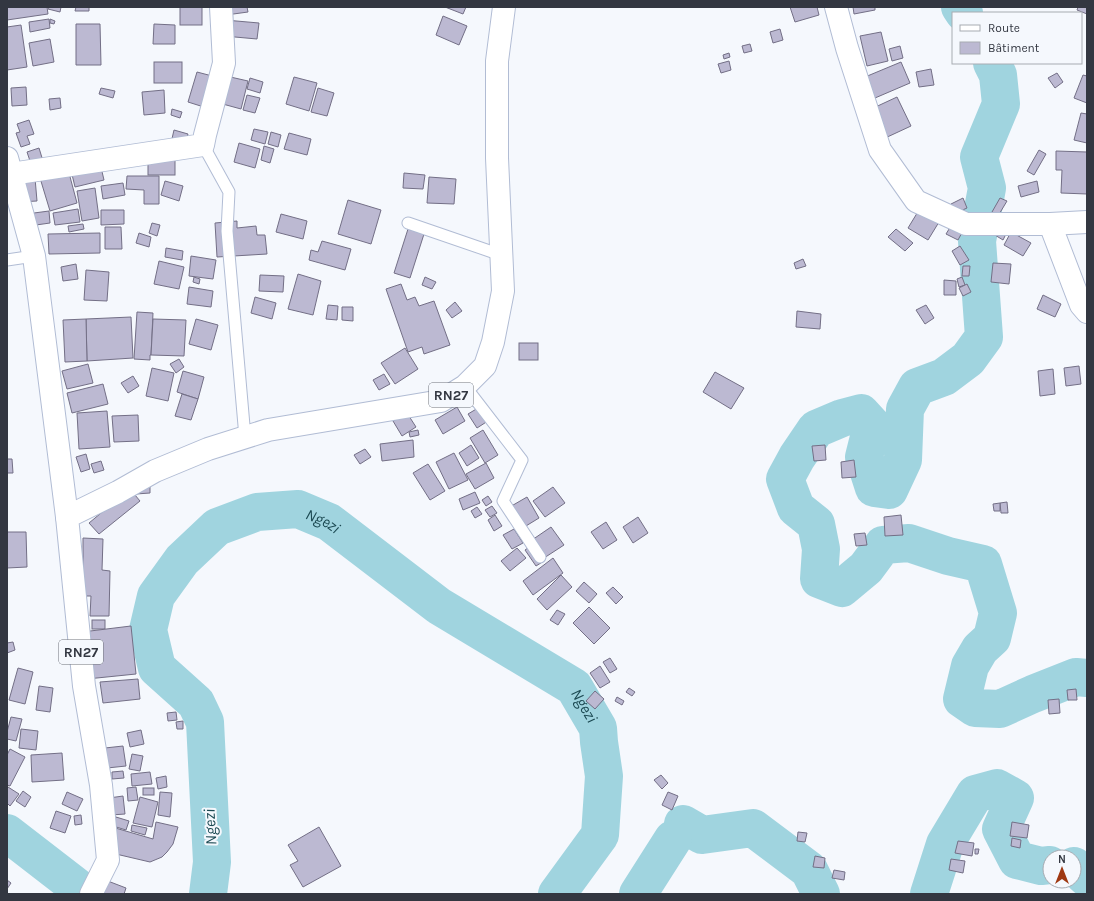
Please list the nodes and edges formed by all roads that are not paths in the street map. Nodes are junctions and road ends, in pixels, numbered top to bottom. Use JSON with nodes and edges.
{"nodes":[{"id":1,"x":221,"y":7,"type":"edge"},
{"id":2,"x":504,"y":7,"type":"edge"},
{"id":3,"x":836,"y":7,"type":"edge"},
{"id":4,"x":203,"y":146,"type":"junction"},
{"id":5,"x":9,"y":166,"type":"edge"},
{"id":6,"x":1087,"y":222,"type":"edge"},
{"id":7,"x":408,"y":223,"type":"dead end"},
{"id":8,"x":1050,"y":224,"type":"junction"},
{"id":9,"x":501,"y":255,"type":"junction"},
{"id":10,"x":34,"y":256,"type":"junction"},
{"id":11,"x":7,"y":260,"type":"edge"},
{"id":12,"x":1087,"y":312,"type":"edge"},
{"id":13,"x":465,"y":386,"type":"junction"},
{"id":14,"x":245,"y":437,"type":"junction"},
{"id":15,"x":68,"y":517,"type":"junction"},
{"id":16,"x":540,"y":557,"type":"dead end"},
{"id":17,"x":91,"y":894,"type":"edge"}],
"edges":[{"from":1,"to":4,"type":"main road"},
{"from":2,"to":9,"type":"main road","number":"RN27"},
{"from":3,"to":8,"type":"main road"},
{"from":4,"to":5,"type":"main road"},
{"from":4,"to":14,"type":"lane"},
{"from":5,"to":10,"type":"main road"},
{"from":6,"to":8,"type":"main road"},
{"from":7,"to":9,"type":"lane"},
{"from":8,"to":12,"type":"main road"},
{"from":9,"to":13,"type":"main road","number":"RN27"},
{"from":10,"to":11,"type":"lane"},
{"from":10,"to":15,"type":"main road"},
{"from":13,"to":14,"type":"main road","number":"RN27"},
{"from":13,"to":16,"type":"lane"},
{"from":14,"to":15,"type":"main road","number":"RN27"},
{"from":15,"to":17,"type":"main road","number":"RN27"}]}
